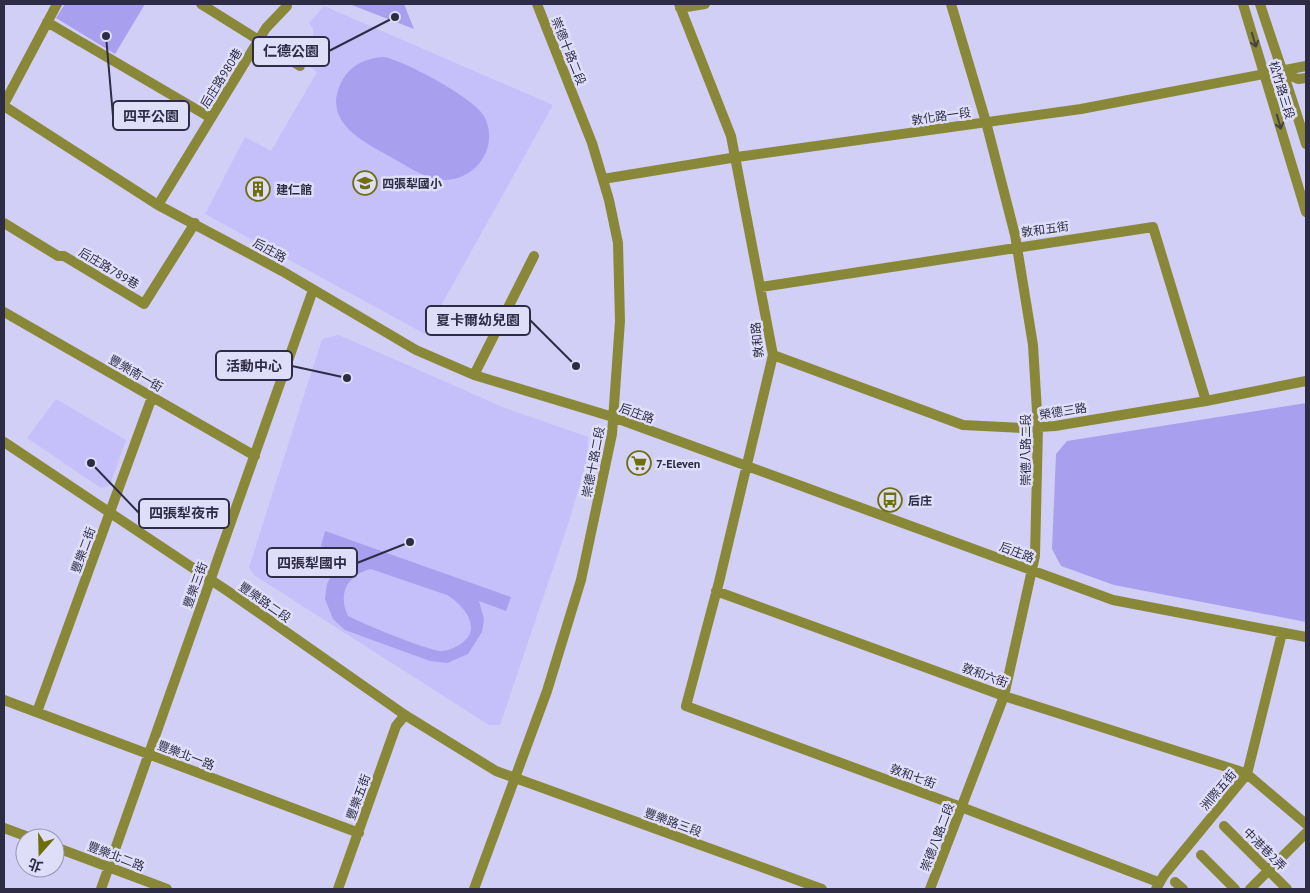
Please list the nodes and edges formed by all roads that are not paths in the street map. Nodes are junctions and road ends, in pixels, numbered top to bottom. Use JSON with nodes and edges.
{"nodes":[{"id":1,"x":57,"y":4,"type":"edge"},
{"id":2,"x":201,"y":4,"type":"edge"},
{"id":3,"x":537,"y":4,"type":"edge"},
{"id":4,"x":704,"y":4,"type":"edge"},
{"id":5,"x":951,"y":4,"type":"edge"},
{"id":6,"x":1243,"y":4,"type":"edge"},
{"id":7,"x":1260,"y":4,"type":"edge"},
{"id":8,"x":287,"y":6,"type":"dead end"},
{"id":9,"x":679,"y":6,"type":"edge"},
{"id":10,"x":47,"y":22,"type":"junction"},
{"id":11,"x":258,"y":41,"type":"junction"},
{"id":12,"x":300,"y":66,"type":"dead end"},
{"id":13,"x":1306,"y":66,"type":"edge"},
{"id":14,"x":1281,"y":72,"type":"junction"},
{"id":15,"x":1265,"y":75,"type":"junction"},
{"id":16,"x":1306,"y":78,"type":"edge"},
{"id":17,"x":4,"y":105,"type":"edge"},
{"id":18,"x":211,"y":118,"type":"junction"},
{"id":19,"x":986,"y":122,"type":"junction"},
{"id":20,"x":1306,"y":144,"type":"edge"},
{"id":21,"x":737,"y":157,"type":"junction"},
{"id":22,"x":603,"y":179,"type":"junction"},
{"id":23,"x":158,"y":205,"type":"junction"},
{"id":24,"x":1306,"y":212,"type":"edge"},
{"id":25,"x":4,"y":223,"type":"edge"},
{"id":26,"x":195,"y":224,"type":"junction"},
{"id":27,"x":1016,"y":246,"type":"junction"},
{"id":28,"x":534,"y":256,"type":"dead end"},
{"id":29,"x":761,"y":287,"type":"junction"},
{"id":30,"x":313,"y":290,"type":"junction"},
{"id":31,"x":4,"y":312,"type":"edge"},
{"id":32,"x":773,"y":355,"type":"junction"},
{"id":33,"x":474,"y":374,"type":"junction"},
{"id":34,"x":1306,"y":381,"type":"edge"},
{"id":35,"x":152,"y":397,"type":"junction"},
{"id":36,"x":1206,"y":401,"type":"junction"},
{"id":37,"x":613,"y":417,"type":"junction"},
{"id":38,"x":1038,"y":428,"type":"junction"},
{"id":39,"x":4,"y":442,"type":"edge"},
{"id":40,"x":255,"y":456,"type":"junction"},
{"id":41,"x":747,"y":466,"type":"junction"},
{"id":42,"x":110,"y":513,"type":"junction"},
{"id":43,"x":1032,"y":571,"type":"junction"},
{"id":44,"x":210,"y":580,"type":"junction"},
{"id":45,"x":716,"y":591,"type":"junction"},
{"id":46,"x":1282,"y":633,"type":"junction"},
{"id":47,"x":1306,"y":638,"type":"edge"},
{"id":48,"x":1004,"y":696,"type":"junction"},
{"id":49,"x":4,"y":700,"type":"edge"},
{"id":50,"x":686,"y":706,"type":"joint"},
{"id":51,"x":37,"y":712,"type":"junction"},
{"id":52,"x":405,"y":715,"type":"junction"},
{"id":53,"x":149,"y":754,"type":"junction"},
{"id":54,"x":1247,"y":774,"type":"junction"},
{"id":55,"x":515,"y":778,"type":"junction"},
{"id":56,"x":962,"y":807,"type":"junction"},
{"id":57,"x":1306,"y":824,"type":"edge"},
{"id":58,"x":1224,"y":826,"type":"dead end"},
{"id":59,"x":359,"y":833,"type":"junction"},
{"id":60,"x":1306,"y":833,"type":"edge"},
{"id":61,"x":65,"y":851,"type":"edge"},
{"id":62,"x":1201,"y":855,"type":"dead end"},
{"id":63,"x":108,"y":867,"type":"junction"},
{"id":64,"x":1269,"y":870,"type":"junction"},
{"id":65,"x":1157,"y":886,"type":"edge"},
{"id":66,"x":101,"y":889,"type":"edge"},
{"id":67,"x":168,"y":889,"type":"edge"},
{"id":68,"x":338,"y":889,"type":"edge"},
{"id":69,"x":474,"y":889,"type":"edge"},
{"id":70,"x":822,"y":889,"type":"edge"},
{"id":71,"x":930,"y":889,"type":"edge"},
{"id":72,"x":1235,"y":889,"type":"edge"},
{"id":73,"x":1250,"y":889,"type":"edge"},
{"id":74,"x":1287,"y":889,"type":"edge"}],
"edges":[{"from":1,"to":10,"type":"street"},
{"from":2,"to":11,"type":"street","name":"后庄路980巷"},
{"from":3,"to":22,"type":"street","name":"崇德十路二段"},
{"from":4,"to":9,"type":"street"},
{"from":5,"to":19,"type":"street","name":"崇德八路二段"},
{"from":6,"to":15,"type":"street","name":"松竹路三段","one_way":true},
{"from":7,"to":14,"type":"street","name":"松竹路三段"},
{"from":8,"to":11,"type":"street","name":"后庄路980巷"},
{"from":9,"to":21,"type":"street","name":"敦和路"},
{"from":10,"to":17,"type":"street"},
{"from":10,"to":18,"type":"street"},
{"from":11,"to":12,"type":"street","name":"后庄路980巷"},
{"from":11,"to":18,"type":"street","name":"后庄路980巷"},
{"from":13,"to":14,"type":"street","name":"敦化路一段"},
{"from":14,"to":15,"type":"street","name":"敦化路一段"},
{"from":14,"to":16,"type":"street","name":"敦化路一段"},
{"from":14,"to":20,"type":"street","name":"松竹路三段"},
{"from":15,"to":19,"type":"street","name":"敦化路一段"},
{"from":15,"to":24,"type":"street","name":"松竹路三段","one_way":true},
{"from":17,"to":23,"type":"street","name":"后庄路"},
{"from":18,"to":23,"type":"street","name":"后庄路980巷"},
{"from":19,"to":21,"type":"street","name":"敦化路一段"},
{"from":19,"to":27,"type":"street","name":"崇德八路二段"},
{"from":21,"to":22,"type":"street","name":"敦化路一段"},
{"from":21,"to":29,"type":"street","name":"敦和路"},
{"from":22,"to":37,"type":"street","name":"崇德十路二段"},
{"from":23,"to":26,"type":"street","name":"后庄路"},
{"from":25,"to":26,"type":"street","name":"后庄路789巷"},
{"from":26,"to":30,"type":"street","name":"后庄路"},
{"from":27,"to":29,"type":"street","name":"敦和五街"},
{"from":27,"to":36,"type":"street","name":"敦和五街"},
{"from":27,"to":38,"type":"street","name":"崇德八路二段"},
{"from":28,"to":33,"type":"street"},
{"from":29,"to":32,"type":"street","name":"敦和路"},
{"from":30,"to":33,"type":"street","name":"后庄路"},
{"from":30,"to":40,"type":"street","name":"豐樂三街"},
{"from":31,"to":35,"type":"street","name":"豐樂南一街"},
{"from":32,"to":38,"type":"street","name":"榮德三路"},
{"from":32,"to":41,"type":"street","name":"敦和路"},
{"from":33,"to":37,"type":"street","name":"后庄路"},
{"from":34,"to":36,"type":"street","name":"榮德三路"},
{"from":35,"to":40,"type":"street","name":"豐樂南一街"},
{"from":35,"to":42,"type":"street","name":"豐樂二街"},
{"from":36,"to":38,"type":"street","name":"榮德三路"},
{"from":37,"to":41,"type":"street","name":"后庄路"},
{"from":37,"to":55,"type":"street","name":"崇德十路二段"},
{"from":38,"to":43,"type":"street","name":"崇德八路二段"},
{"from":39,"to":42,"type":"street","name":"豐樂路二段"},
{"from":40,"to":44,"type":"street","name":"豐樂三街"},
{"from":41,"to":43,"type":"street","name":"后庄路"},
{"from":41,"to":45,"type":"street","name":"敦和路"},
{"from":42,"to":44,"type":"street","name":"豐樂路二段"},
{"from":42,"to":51,"type":"street","name":"豐樂二街"},
{"from":43,"to":46,"type":"street","name":"后庄路"},
{"from":43,"to":48,"type":"street","name":"崇德八路二段"},
{"from":44,"to":52,"type":"street","name":"豐樂路二段"},
{"from":44,"to":53,"type":"street","name":"豐樂三街"},
{"from":45,"to":48,"type":"street","name":"敦和六街"},
{"from":45,"to":50,"type":"street","name":"敦和路"},
{"from":46,"to":47,"type":"street","name":"后庄路"},
{"from":46,"to":54,"type":"street","name":"洲際五街"},
{"from":48,"to":54,"type":"street","name":"敦和六街"},
{"from":48,"to":56,"type":"street","name":"崇德八路二段"},
{"from":49,"to":51,"type":"street","name":"豐樂北一路"},
{"from":50,"to":56,"type":"street","name":"敦和七街"},
{"from":51,"to":53,"type":"street","name":"豐樂北一路"},
{"from":52,"to":55,"type":"street","name":"豐樂路二段"},
{"from":52,"to":59,"type":"street","name":"豐樂五街"},
{"from":53,"to":59,"type":"street","name":"豐樂北一路"},
{"from":53,"to":63,"type":"street","name":"豐樂三街"},
{"from":54,"to":57,"type":"street"},
{"from":54,"to":65,"type":"street","name":"洲際五街"},
{"from":55,"to":69,"type":"street","name":"崇德十路二段"},
{"from":55,"to":70,"type":"street","name":"豐樂路三段"},
{"from":56,"to":65,"type":"street","name":"敦和七街"},
{"from":56,"to":71,"type":"street","name":"崇德八路二段"},
{"from":58,"to":64,"type":"street","name":"中港巷2弄"},
{"from":59,"to":68,"type":"street","name":"豐樂五街"},
{"from":60,"to":64,"type":"street"},
{"from":61,"to":63,"type":"street","name":"豐樂北二路"},
{"from":62,"to":72,"type":"street"},
{"from":63,"to":66,"type":"street","name":"豐樂三街"},
{"from":63,"to":67,"type":"street","name":"豐樂北二路"},
{"from":64,"to":73,"type":"street"},
{"from":64,"to":74,"type":"street","name":"中港巷2弄"}]}
